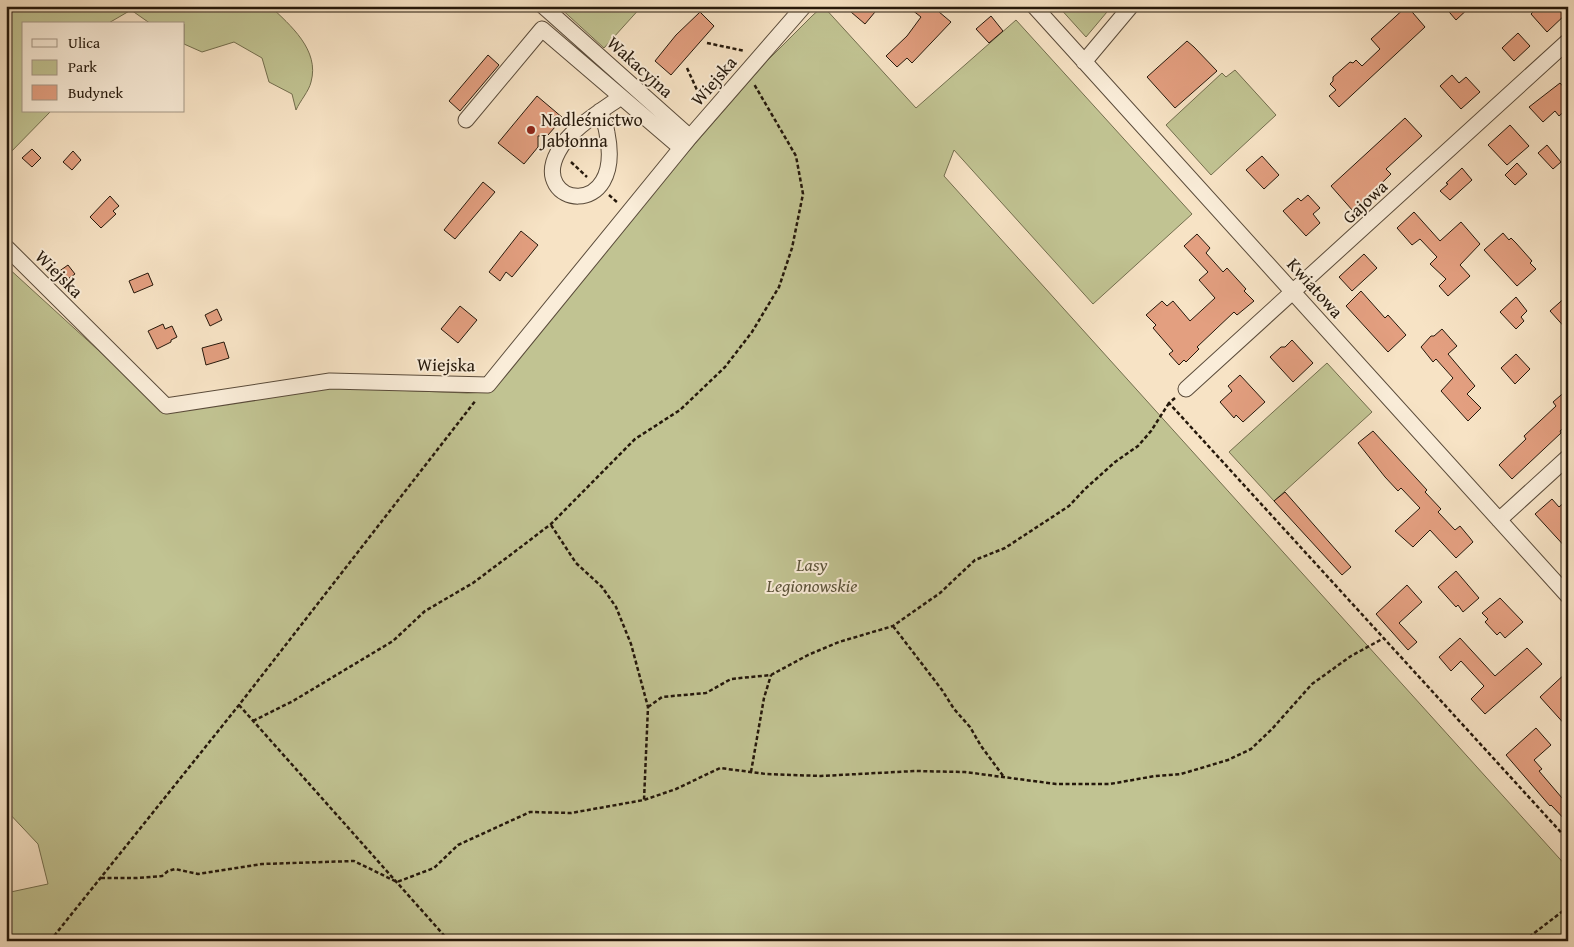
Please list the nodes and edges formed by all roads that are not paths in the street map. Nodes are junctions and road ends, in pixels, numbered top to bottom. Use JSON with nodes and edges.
{"nodes":[{"id":1,"x":543,"y":6,"type":"edge"},
{"id":2,"x":804,"y":6,"type":"edge"},
{"id":3,"x":1034,"y":6,"type":"edge"},
{"id":4,"x":1130,"y":6,"type":"edge"},
{"id":5,"x":1568,"y":41,"type":"edge"},
{"id":6,"x":1084,"y":62,"type":"junction"},
{"id":7,"x":621,"y":97,"type":"junction"},
{"id":8,"x":600,"y":111,"type":"junction"},
{"id":9,"x":466,"y":120,"type":"dead end"},
{"id":10,"x":685,"y":142,"type":"junction"},
{"id":11,"x":6,"y":247,"type":"edge"},
{"id":12,"x":1293,"y":292,"type":"junction"},
{"id":13,"x":1186,"y":389,"type":"road end"},
{"id":14,"x":1568,"y":457,"type":"edge"},
{"id":15,"x":1499,"y":520,"type":"junction"},
{"id":16,"x":1568,"y":596,"type":"edge"}],
"edges":[{"from":1,"to":10,"type":"street","name":"Wakacyjna"},
{"from":2,"to":10,"type":"street","name":"Wiejska"},
{"from":3,"to":6,"type":"street","name":"Kwiatowa"},
{"from":4,"to":6,"type":"street"},
{"from":5,"to":12,"type":"street","name":"Gajowa"},
{"from":6,"to":12,"type":"street","name":"Kwiatowa"},
{"from":7,"to":8,"type":"street"},
{"from":7,"to":9,"type":"street"},
{"from":7,"to":10,"type":"street"},
{"from":8,"to":8,"type":"street"},
{"from":10,"to":11,"type":"street","name":"Wiejska"},
{"from":12,"to":13,"type":"street","name":"Gajowa"},
{"from":12,"to":15,"type":"street","name":"Kwiatowa"},
{"from":14,"to":15,"type":"street"},
{"from":15,"to":16,"type":"street","name":"Kwiatowa"}]}
